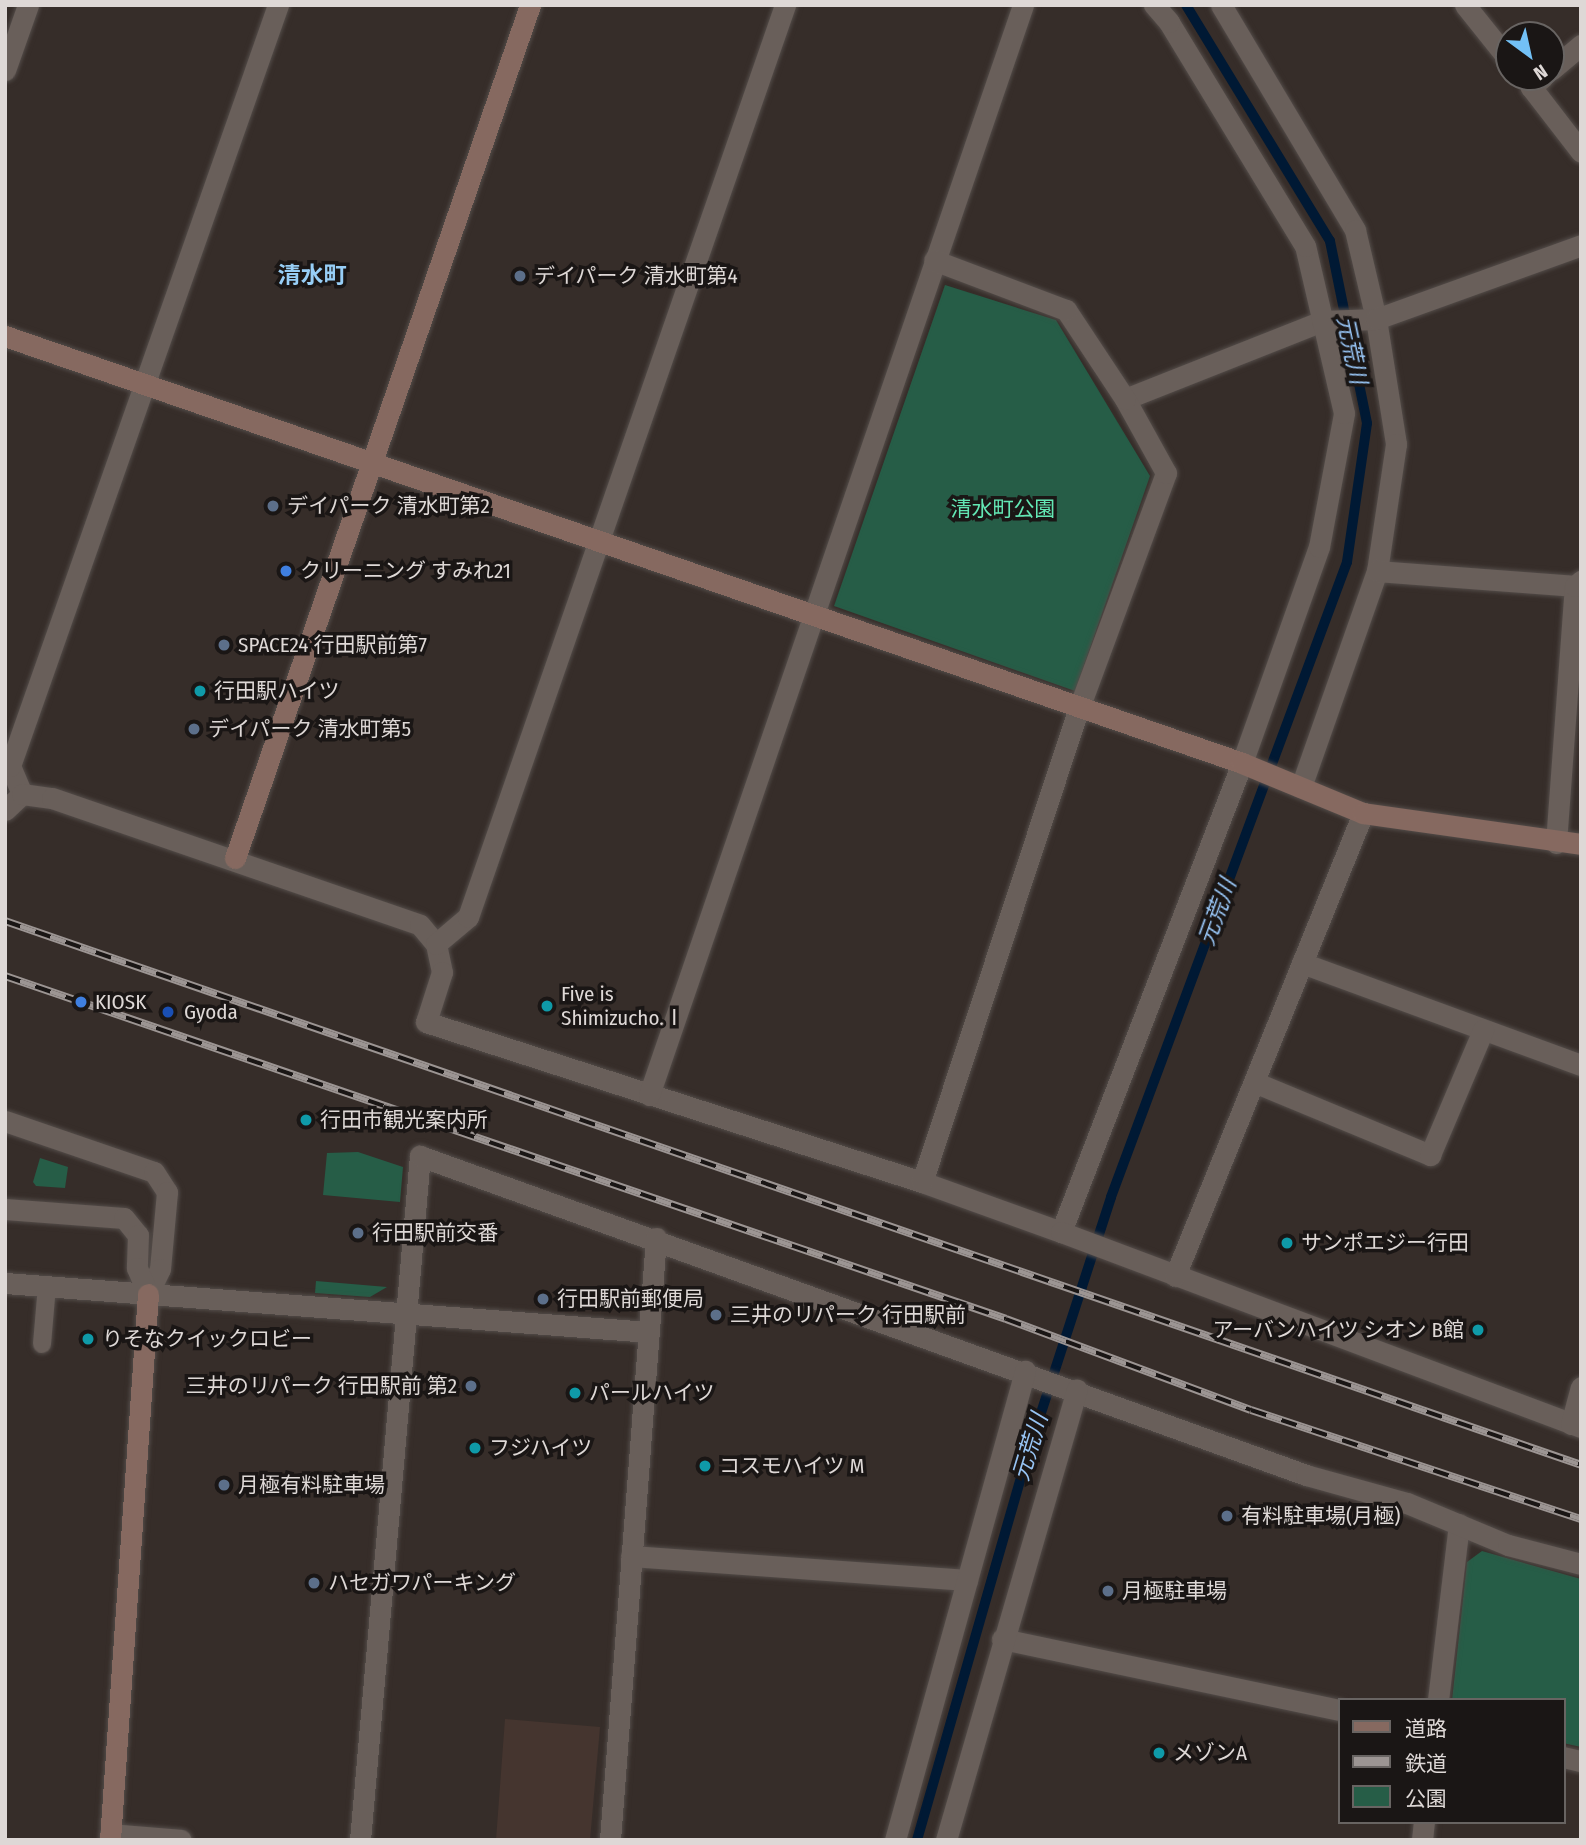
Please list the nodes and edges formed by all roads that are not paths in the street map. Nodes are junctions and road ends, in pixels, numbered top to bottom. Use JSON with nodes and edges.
{"nodes":[{"id":1,"x":28,"y":5,"type":"edge"},
{"id":2,"x":278,"y":5,"type":"edge"},
{"id":3,"x":530,"y":5,"type":"edge"},
{"id":4,"x":785,"y":5,"type":"edge"},
{"id":5,"x":1023,"y":5,"type":"edge"},
{"id":6,"x":1154,"y":5,"type":"edge"},
{"id":7,"x":1220,"y":5,"type":"edge"},
{"id":8,"x":1465,"y":5,"type":"edge"},
{"id":9,"x":1495,"y":42,"type":"edge"},
{"id":10,"x":1581,"y":45,"type":"edge"},
{"id":11,"x":1565,"y":58,"type":"edge"},
{"id":12,"x":5,"y":70,"type":"edge"},
{"id":13,"x":1539,"y":91,"type":"edge"},
{"id":14,"x":1581,"y":152,"type":"edge"},
{"id":15,"x":1581,"y":245,"type":"edge"},
{"id":16,"x":934,"y":260,"type":"junction"},
{"id":17,"x":1376,"y":319,"type":"junction"},
{"id":18,"x":1321,"y":321,"type":"junction"},
{"id":19,"x":5,"y":336,"type":"edge"},
{"id":20,"x":144,"y":383,"type":"junction"},
{"id":21,"x":1125,"y":399,"type":"junction"},
{"id":22,"x":370,"y":466,"type":"junction"},
{"id":23,"x":598,"y":544,"type":"junction"},
{"id":24,"x":1377,"y":571,"type":"junction"},
{"id":25,"x":1578,"y":583,"type":"edge"},
{"id":26,"x":813,"y":618,"type":"junction"},
{"id":27,"x":1079,"y":708,"type":"junction"},
{"id":28,"x":1242,"y":763,"type":"junction"},
{"id":29,"x":1301,"y":788,"type":"junction"},
{"id":30,"x":23,"y":794,"type":"junction"},
{"id":31,"x":5,"y":810,"type":"edge"},
{"id":32,"x":1363,"y":813,"type":"junction"},
{"id":33,"x":1556,"y":843,"type":"junction"},
{"id":34,"x":1581,"y":844,"type":"edge"},
{"id":35,"x":235,"y":858,"type":"junction"},
{"id":36,"x":436,"y":944,"type":"junction"},
{"id":37,"x":1302,"y":964,"type":"junction"},
{"id":38,"x":1483,"y":1030,"type":"junction"},
{"id":39,"x":1581,"y":1065,"type":"edge"},
{"id":40,"x":1254,"y":1082,"type":"junction"},
{"id":41,"x":649,"y":1095,"type":"junction"},
{"id":42,"x":5,"y":1121,"type":"edge"},
{"id":43,"x":922,"y":1182,"type":"junction"},
{"id":44,"x":5,"y":1209,"type":"edge"},
{"id":45,"x":1061,"y":1232,"type":"junction"},
{"id":46,"x":656,"y":1238,"type":"junction"},
{"id":47,"x":1175,"y":1276,"type":"junction"},
{"id":48,"x":5,"y":1283,"type":"edge"},
{"id":49,"x":47,"y":1286,"type":"junction"},
{"id":50,"x":148,"y":1294,"type":"junction"},
{"id":51,"x":406,"y":1314,"type":"junction"},
{"id":52,"x":649,"y":1332,"type":"junction"},
{"id":53,"x":42,"y":1344,"type":"dead end"},
{"id":54,"x":1025,"y":1371,"type":"junction"},
{"id":55,"x":1581,"y":1387,"type":"edge"},
{"id":56,"x":1077,"y":1390,"type":"junction"},
{"id":57,"x":1576,"y":1426,"type":"edge"},
{"id":58,"x":1459,"y":1524,"type":"junction"},
{"id":59,"x":632,"y":1556,"type":"junction"},
{"id":60,"x":1581,"y":1564,"type":"edge"},
{"id":61,"x":967,"y":1580,"type":"junction"},
{"id":62,"x":1002,"y":1640,"type":"junction"},
{"id":63,"x":1438,"y":1698,"type":"edge"},
{"id":64,"x":1338,"y":1710,"type":"edge"},
{"id":65,"x":110,"y":1837,"type":"edge"},
{"id":66,"x":181,"y":1840,"type":"edge"},
{"id":67,"x":360,"y":1840,"type":"edge"},
{"id":68,"x":610,"y":1840,"type":"edge"},
{"id":69,"x":895,"y":1840,"type":"edge"},
{"id":70,"x":946,"y":1840,"type":"edge"}],
"edges":[{"from":1,"to":12,"type":"street"},
{"from":2,"to":20,"type":"street"},
{"from":3,"to":22,"type":"street"},
{"from":4,"to":23,"type":"street"},
{"from":5,"to":16,"type":"street"},
{"from":6,"to":18,"type":"street"},
{"from":7,"to":17,"type":"street"},
{"from":8,"to":9,"type":"street"},
{"from":10,"to":11,"type":"street"},
{"from":13,"to":14,"type":"street"},
{"from":15,"to":17,"type":"street"},
{"from":16,"to":21,"type":"street"},
{"from":16,"to":26,"type":"street"},
{"from":17,"to":18,"type":"street"},
{"from":17,"to":24,"type":"street"},
{"from":18,"to":21,"type":"street"},
{"from":18,"to":28,"type":"street"},
{"from":19,"to":20,"type":"street"},
{"from":20,"to":22,"type":"street"},
{"from":20,"to":30,"type":"street"},
{"from":21,"to":27,"type":"street"},
{"from":22,"to":23,"type":"street"},
{"from":22,"to":35,"type":"street"},
{"from":23,"to":26,"type":"street"},
{"from":23,"to":36,"type":"street"},
{"from":24,"to":25,"type":"street"},
{"from":24,"to":29,"type":"street"},
{"from":25,"to":33,"type":"street"},
{"from":26,"to":27,"type":"street"},
{"from":26,"to":41,"type":"street"},
{"from":27,"to":28,"type":"street"},
{"from":27,"to":43,"type":"street"},
{"from":28,"to":29,"type":"street"},
{"from":28,"to":45,"type":"street"},
{"from":29,"to":32,"type":"street"},
{"from":30,"to":31,"type":"street"},
{"from":30,"to":35,"type":"street"},
{"from":32,"to":33,"type":"street"},
{"from":32,"to":37,"type":"street"},
{"from":33,"to":34,"type":"street"},
{"from":35,"to":36,"type":"street"},
{"from":36,"to":41,"type":"street"},
{"from":37,"to":38,"type":"street"},
{"from":37,"to":40,"type":"street"},
{"from":38,"to":39,"type":"street"},
{"from":38,"to":40,"type":"street"},
{"from":40,"to":47,"type":"street"},
{"from":41,"to":43,"type":"street"},
{"from":42,"to":50,"type":"street"},
{"from":43,"to":45,"type":"street"},
{"from":44,"to":50,"type":"street"},
{"from":45,"to":47,"type":"street"},
{"from":46,"to":51,"type":"street"},
{"from":46,"to":52,"type":"street"},
{"from":46,"to":54,"type":"street"},
{"from":47,"to":57,"type":"street"},
{"from":48,"to":49,"type":"street"},
{"from":49,"to":50,"type":"street"},
{"from":49,"to":53,"type":"lane"},
{"from":50,"to":51,"type":"street"},
{"from":50,"to":65,"type":"street"},
{"from":51,"to":52,"type":"street"},
{"from":51,"to":67,"type":"street"},
{"from":52,"to":59,"type":"street"},
{"from":54,"to":56,"type":"street"},
{"from":54,"to":61,"type":"street"},
{"from":55,"to":57,"type":"street"},
{"from":56,"to":58,"type":"street"},
{"from":56,"to":62,"type":"street"},
{"from":58,"to":60,"type":"street"},
{"from":58,"to":63,"type":"street"},
{"from":59,"to":61,"type":"street"},
{"from":59,"to":68,"type":"street"},
{"from":61,"to":69,"type":"street"},
{"from":62,"to":64,"type":"street"},
{"from":62,"to":70,"type":"street"},
{"from":65,"to":66,"type":"street"}]}
